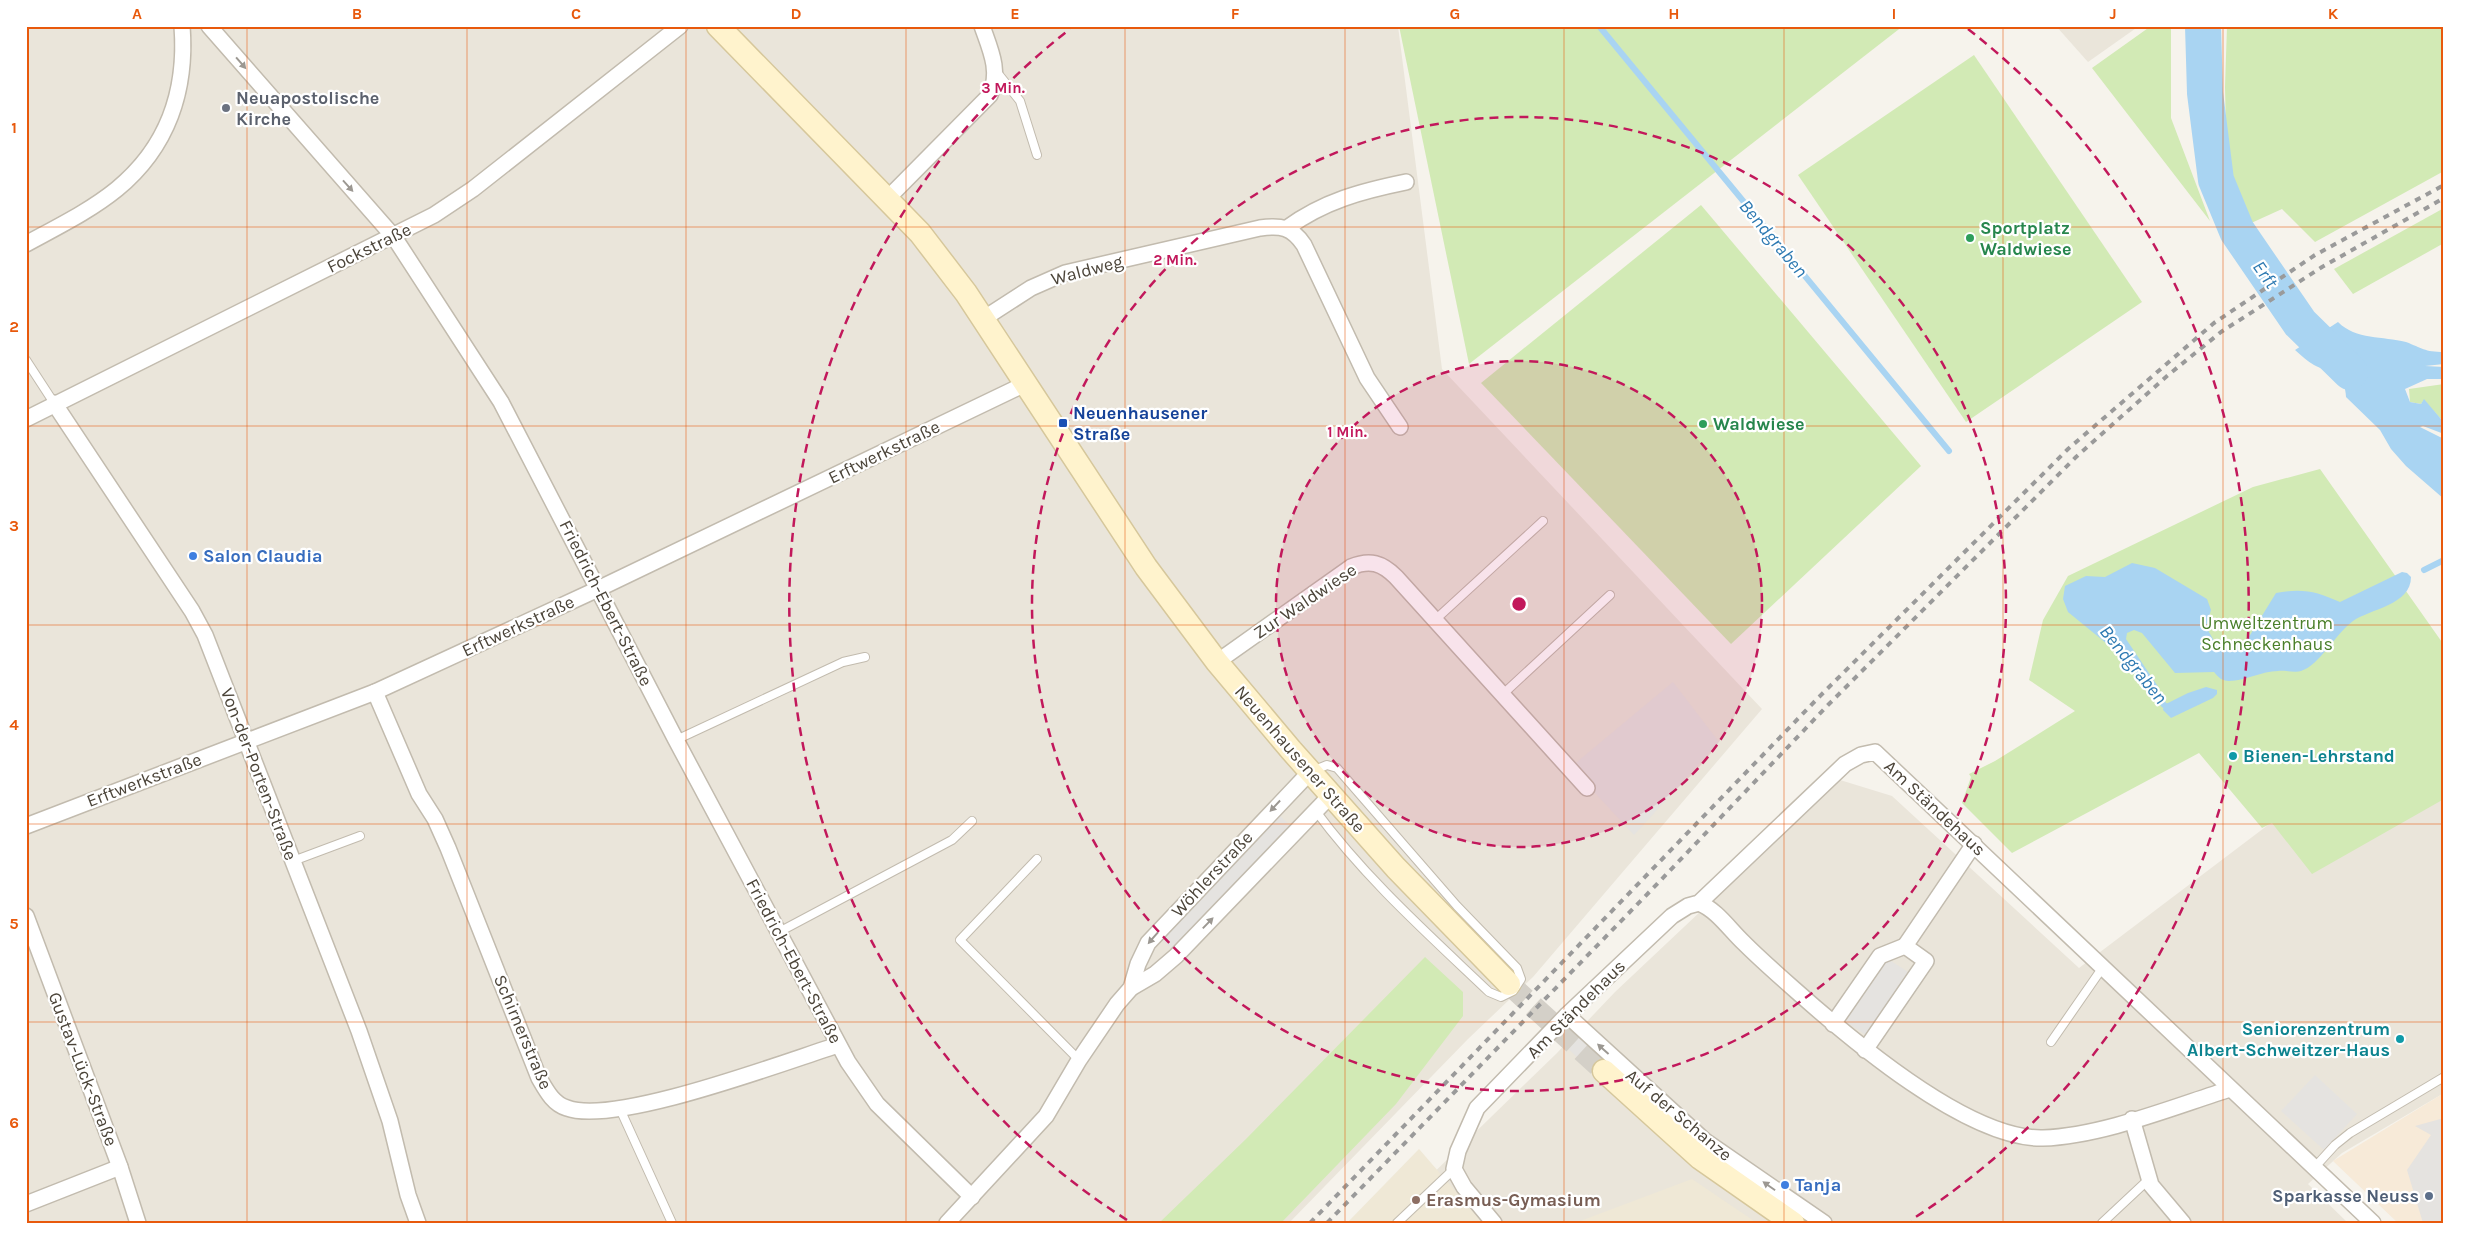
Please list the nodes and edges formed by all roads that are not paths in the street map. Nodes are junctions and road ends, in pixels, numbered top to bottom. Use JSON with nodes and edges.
{"nodes":[{"id":1,"x":182,"y":26,"type":"edge"},
{"id":2,"x":209,"y":26,"type":"edge"},
{"id":3,"x":680,"y":26,"type":"edge"},
{"id":4,"x":718,"y":26,"type":"edge"},
{"id":5,"x":982,"y":26,"type":"edge"},
{"id":6,"x":995,"y":69,"type":"junction"},
{"id":7,"x":1037,"y":155,"type":"dead end"},
{"id":8,"x":1406,"y":182,"type":"dead end"},
{"id":9,"x":888,"y":198,"type":"junction"},
{"id":10,"x":1288,"y":228,"type":"junction"},
{"id":11,"x":394,"y":236,"type":"junction"},
{"id":12,"x":26,"y":244,"type":"edge"},
{"id":13,"x":983,"y":319,"type":"junction"},
{"id":14,"x":26,"y":360,"type":"edge"},
{"id":15,"x":1025,"y":384,"type":"junction"},
{"id":16,"x":54,"y":403,"type":"junction"},
{"id":17,"x":26,"y":418,"type":"edge"},
{"id":18,"x":1400,"y":427,"type":"dead end"},
{"id":19,"x":1543,"y":521,"type":"dead end"},
{"id":20,"x":598,"y":589,"type":"junction"},
{"id":21,"x":1610,"y":595,"type":"dead end"},
{"id":22,"x":1435,"y":620,"type":"junction"},
{"id":23,"x":865,"y":656,"type":"dead end"},
{"id":24,"x":1217,"y":662,"type":"junction"},
{"id":25,"x":375,"y":692,"type":"junction"},
{"id":26,"x":1502,"y":695,"type":"junction"},
{"id":27,"x":676,"y":740,"type":"junction"},
{"id":28,"x":247,"y":741,"type":"junction"},
{"id":29,"x":1310,"y":772,"type":"junction"},
{"id":30,"x":1587,"y":788,"type":"dead end"},
{"id":31,"x":1323,"y":803,"type":"junction"},
{"id":32,"x":972,"y":821,"type":"dead end"},
{"id":33,"x":26,"y":826,"type":"edge"},
{"id":34,"x":360,"y":836,"type":"dead end"},
{"id":35,"x":1974,"y":844,"type":"junction"},
{"id":36,"x":1037,"y":859,"type":"dead end"},
{"id":37,"x":293,"y":861,"type":"junction"},
{"id":38,"x":1699,"y":903,"type":"junction"},
{"id":39,"x":26,"y":916,"type":"edge"},
{"id":40,"x":779,"y":932,"type":"junction"},
{"id":41,"x":1905,"y":946,"type":"junction"},
{"id":42,"x":2103,"y":968,"type":"junction"},
{"id":43,"x":1509,"y":984,"type":"tunnel mouth"},
{"id":44,"x":1131,"y":988,"type":"junction"},
{"id":45,"x":1566,"y":1015,"type":"junction"},
{"id":46,"x":1833,"y":1024,"type":"junction"},
{"id":47,"x":2051,"y":1042,"type":"dead end"},
{"id":48,"x":838,"y":1045,"type":"junction"},
{"id":49,"x":1866,"y":1050,"type":"junction"},
{"id":50,"x":1079,"y":1060,"type":"junction"},
{"id":51,"x":1604,"y":1071,"type":"tunnel mouth"},
{"id":52,"x":2444,"y":1077,"type":"edge"},
{"id":53,"x":2230,"y":1089,"type":"junction"},
{"id":54,"x":620,"y":1109,"type":"junction"},
{"id":55,"x":2132,"y":1120,"type":"junction"},
{"id":56,"x":120,"y":1167,"type":"junction"},
{"id":57,"x":2314,"y":1168,"type":"junction"},
{"id":58,"x":1454,"y":1169,"type":"junction"},
{"id":59,"x":2148,"y":1180,"type":"junction"},
{"id":60,"x":972,"y":1197,"type":"junction"},
{"id":61,"x":26,"y":1204,"type":"edge"},
{"id":62,"x":138,"y":1223,"type":"edge"},
{"id":63,"x":418,"y":1223,"type":"edge"},
{"id":64,"x":672,"y":1223,"type":"edge"},
{"id":65,"x":947,"y":1223,"type":"edge"},
{"id":66,"x":1397,"y":1223,"type":"edge"},
{"id":67,"x":1494,"y":1223,"type":"edge"},
{"id":68,"x":1793,"y":1223,"type":"edge"},
{"id":69,"x":1824,"y":1223,"type":"edge"},
{"id":70,"x":2102,"y":1223,"type":"edge"},
{"id":71,"x":2183,"y":1223,"type":"edge"},
{"id":72,"x":2372,"y":1223,"type":"edge"}],
"edges":[{"from":1,"to":12,"type":"street"},
{"from":2,"to":11,"type":"street","name":"Friedrich-Ebert-Straße","one_way":true},
{"from":3,"to":11,"type":"street","name":"Fockstraße"},
{"from":4,"to":9,"type":"main road","name":"Neuenhausener Straße"},
{"from":5,"to":6,"type":"street"},
{"from":6,"to":7,"type":"lane"},
{"from":6,"to":9,"type":"street"},
{"from":8,"to":10,"type":"street"},
{"from":9,"to":13,"type":"main road","name":"Neuenhausener Straße"},
{"from":10,"to":13,"type":"street","name":"Waldweg"},
{"from":10,"to":18,"type":"street"},
{"from":11,"to":16,"type":"street","name":"Fockstraße"},
{"from":11,"to":20,"type":"street","name":"Friedrich-Ebert-Straße"},
{"from":13,"to":15,"type":"main road","name":"Neuenhausener Straße"},
{"from":14,"to":16,"type":"lane","name":"Von-der-Porten-Straße"},
{"from":15,"to":20,"type":"street","name":"Erftwerkstraße"},
{"from":15,"to":24,"type":"main road","name":"Neuenhausener Straße"},
{"from":16,"to":17,"type":"street","name":"Fockstraße"},
{"from":16,"to":28,"type":"street","name":"Von-der-Porten-Straße"},
{"from":19,"to":22,"type":"lane"},
{"from":20,"to":25,"type":"street","name":"Erftwerkstraße"},
{"from":20,"to":27,"type":"street","name":"Friedrich-Ebert-Straße"},
{"from":21,"to":26,"type":"lane"},
{"from":22,"to":24,"type":"street","name":"Zur Waldwiese"},
{"from":22,"to":26,"type":"street","name":"Zur Waldwiese"},
{"from":23,"to":27,"type":"lane"},
{"from":24,"to":29,"type":"main road","name":"Neuenhausener Straße"},
{"from":25,"to":28,"type":"street","name":"Erftwerkstraße"},
{"from":25,"to":54,"type":"street","name":"Schirnerstraße"},
{"from":26,"to":30,"type":"street","name":"Zur Waldwiese"},
{"from":27,"to":40,"type":"street","name":"Friedrich-Ebert-Straße"},
{"from":28,"to":33,"type":"street","name":"Erftwerkstraße"},
{"from":28,"to":37,"type":"street","name":"Von-der-Porten-Straße"},
{"from":29,"to":31,"type":"main road","name":"Neuenhausener Straße"},
{"from":29,"to":31,"type":"lane"},
{"from":29,"to":44,"type":"street","name":"Wöhlerstraße","one_way":true},
{"from":31,"to":43,"type":"main road","name":"Neuenhausener Straße"},
{"from":44,"to":31,"type":"street","name":"Wöhlerstraße","one_way":true},
{"from":32,"to":40,"type":"lane"},
{"from":34,"to":37,"type":"lane"},
{"from":35,"to":38,"type":"street","name":"Am Ständehaus"},
{"from":35,"to":41,"type":"street"},
{"from":35,"to":42,"type":"street","name":"Am Ständehaus"},
{"from":36,"to":50,"type":"lane"},
{"from":37,"to":63,"type":"street","name":"Von-der-Porten-Straße"},
{"from":38,"to":45,"type":"street","name":"Am Ständehaus"},
{"from":38,"to":46,"type":"street"},
{"from":39,"to":56,"type":"street","name":"Gustav-Lück-Straße"},
{"from":40,"to":48,"type":"street","name":"Friedrich-Ebert-Straße"},
{"from":41,"to":46,"type":"street"},
{"from":41,"to":49,"type":"street"},
{"from":42,"to":47,"type":"lane"},
{"from":42,"to":53,"type":"street","name":"Am Ständehaus"},
{"from":44,"to":50,"type":"street","name":"Wöhlerstraße"},
{"from":45,"to":58,"type":"street","name":"Am Ständehaus"},
{"from":69,"to":45,"type":"street","name":"Auf der Schanze","one_way":true},
{"from":46,"to":49,"type":"street"},
{"from":48,"to":54,"type":"street","name":"Schirnerstraße"},
{"from":48,"to":60,"type":"street","name":"Friedrich-Ebert-Straße"},
{"from":49,"to":55,"type":"street"},
{"from":50,"to":60,"type":"street","name":"Wöhlerstraße"},
{"from":51,"to":68,"type":"main road","name":"Auf der Schanze"},
{"from":52,"to":57,"type":"lane"},
{"from":53,"to":55,"type":"street"},
{"from":53,"to":57,"type":"street","name":"Am Ständehaus"},
{"from":54,"to":64,"type":"lane"},
{"from":55,"to":59,"type":"street"},
{"from":56,"to":61,"type":"street"},
{"from":56,"to":62,"type":"street","name":"Gustav-Lück-Straße"},
{"from":57,"to":72,"type":"street","name":"Am Ständehaus"},
{"from":58,"to":66,"type":"lane"},
{"from":58,"to":67,"type":"street"},
{"from":59,"to":70,"type":"lane"},
{"from":59,"to":71,"type":"street"},
{"from":60,"to":65,"type":"street","name":"Wöhlerstraße"}]}
